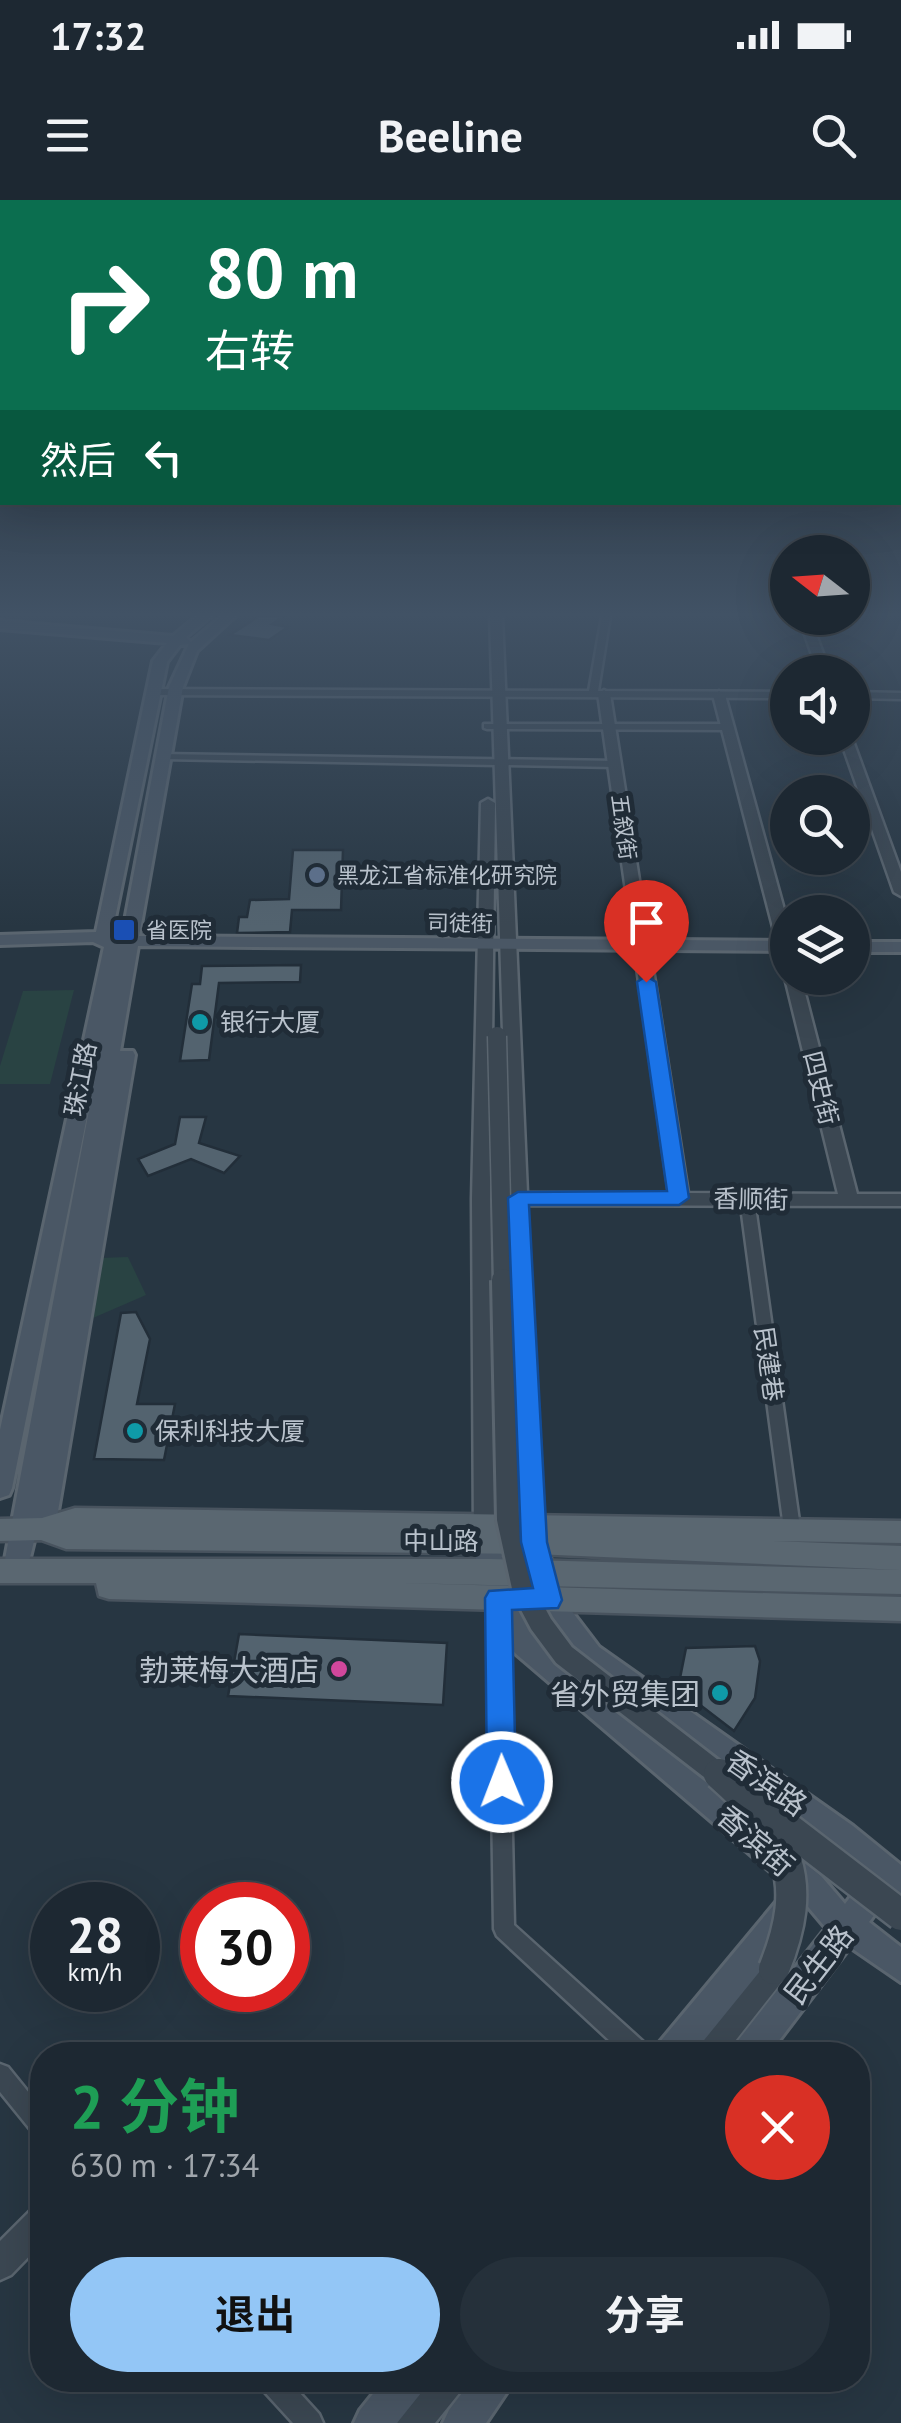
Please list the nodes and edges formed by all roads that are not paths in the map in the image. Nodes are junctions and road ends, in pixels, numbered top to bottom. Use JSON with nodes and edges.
{"nodes":[{"id":1,"x":164,"y":720,"type":"edge"},
{"id":2,"x":170,"y":720,"type":"edge"},
{"id":3,"x":493,"y":720,"type":"edge"},
{"id":4,"x":607,"y":720,"type":"edge"},
{"id":5,"x":726,"y":720,"type":"edge"},
{"id":6,"x":493,"y":726,"type":"junction"},
{"id":7,"x":609,"y":726,"type":"junction"},
{"id":8,"x":728,"y":727,"type":"junction"},
{"id":9,"x":852,"y":755,"type":"edge"},
{"id":10,"x":170,"y":756,"type":"junction"},
{"id":11,"x":494,"y":764,"type":"junction"},
{"id":12,"x":615,"y":764,"type":"junction"},
{"id":13,"x":901,"y":892,"type":"edge"},
{"id":14,"x":773,"y":895,"type":"edge"},
{"id":15,"x":0,"y":940,"type":"edge"},
{"id":16,"x":118,"y":941,"type":"junction"},
{"id":17,"x":641,"y":946,"type":"junction"},
{"id":18,"x":870,"y":947,"type":"edge"},
{"id":19,"x":901,"y":947,"type":"edge"},
{"id":20,"x":0,"y":948,"type":"edge"},
{"id":21,"x":770,"y":949,"type":"edge"},
{"id":22,"x":499,"y":950,"type":"junction"},
{"id":23,"x":798,"y":995,"type":"edge"},
{"id":24,"x":518,"y":1198,"type":"junction"},
{"id":25,"x":679,"y":1198,"type":"junction"},
{"id":26,"x":481,"y":1199,"type":"junction"},
{"id":27,"x":747,"y":1199,"type":"junction"},
{"id":28,"x":848,"y":1199,"type":"junction"},
{"id":29,"x":901,"y":1200,"type":"edge"},
{"id":30,"x":0,"y":1424,"type":"edge"},
{"id":31,"x":0,"y":1488,"type":"edge"},
{"id":32,"x":792,"y":1528,"type":"junction"},
{"id":33,"x":21,"y":1530,"type":"edge"},
{"id":34,"x":865,"y":1530,"type":"junction"},
{"id":35,"x":486,"y":1532,"type":"junction"},
{"id":36,"x":901,"y":1532,"type":"edge"},
{"id":37,"x":534,"y":1533,"type":"junction"},
{"id":38,"x":901,"y":1546,"type":"edge"},
{"id":39,"x":901,"y":1558,"type":"edge"},
{"id":40,"x":8,"y":1570,"type":"edge"},
{"id":41,"x":820,"y":1580,"type":"junction"},
{"id":42,"x":901,"y":1582,"type":"edge"},
{"id":43,"x":494,"y":1585,"type":"junction"},
{"id":44,"x":544,"y":1586,"type":"junction"},
{"id":45,"x":895,"y":1603,"type":"edge"},
{"id":46,"x":739,"y":1791,"type":"junction"},
{"id":47,"x":894,"y":1878,"type":"edge"},
{"id":48,"x":810,"y":1886,"type":"junction"},
{"id":49,"x":901,"y":1915,"type":"edge"},
{"id":50,"x":848,"y":1925,"type":"junction"},
{"id":51,"x":901,"y":1966,"type":"edge"},
{"id":52,"x":627,"y":2042,"type":"edge"},
{"id":53,"x":682,"y":2042,"type":"edge"},
{"id":54,"x":716,"y":2042,"type":"edge"},
{"id":55,"x":758,"y":2042,"type":"edge"},
{"id":56,"x":0,"y":2075,"type":"edge"},
{"id":57,"x":30,"y":2111,"type":"edge"},
{"id":58,"x":30,"y":2233,"type":"edge"},
{"id":59,"x":0,"y":2264,"type":"edge"},
{"id":60,"x":281,"y":2392,"type":"edge"},
{"id":61,"x":399,"y":2392,"type":"edge"},
{"id":62,"x":439,"y":2392,"type":"edge"},
{"id":63,"x":487,"y":2392,"type":"edge"},
{"id":64,"x":310,"y":2423,"type":"edge"},
{"id":65,"x":374,"y":2423,"type":"edge"},
{"id":66,"x":414,"y":2423,"type":"edge"},
{"id":67,"x":462,"y":2423,"type":"edge"}],
"edges":[{"from":1,"to":16,"type":"main road","name":"珠江路"},
{"from":2,"to":10,"type":"main road","name":"珠江路"},
{"from":3,"to":6,"type":"street"},
{"from":4,"to":7,"type":"street","name":"五叙街"},
{"from":5,"to":8,"type":"street"},
{"from":6,"to":7,"type":"street"},
{"from":6,"to":11,"type":"street"},
{"from":7,"to":8,"type":"street"},
{"from":7,"to":12,"type":"street","name":"五叙街"},
{"from":8,"to":14,"type":"street"},
{"from":9,"to":13,"type":"street"},
{"from":10,"to":11,"type":"street"},
{"from":10,"to":16,"type":"main road","name":"珠江路"},
{"from":11,"to":12,"type":"street"},
{"from":11,"to":22,"type":"street"},
{"from":12,"to":17,"type":"street","name":"五叙街"},
{"from":15,"to":16,"type":"main road"},
{"from":16,"to":20,"type":"main road"},
{"from":16,"to":22,"type":"main road","name":"司徒街"},
{"from":16,"to":30,"type":"main road","name":"珠江路"},
{"from":16,"to":31,"type":"main road","name":"珠江路"},
{"from":16,"to":33,"type":"main road","name":"珠江路"},
{"from":17,"to":21,"type":"main road","name":"司徒街"},
{"from":17,"to":22,"type":"main road","name":"司徒街"},
{"from":17,"to":25,"type":"street","name":"五叙街"},
{"from":18,"to":19,"type":"main road"},
{"from":22,"to":24,"type":"street"},
{"from":22,"to":26,"type":"street"},
{"from":22,"to":46,"type":"street","bridge":true},
{"from":23,"to":28,"type":"street","name":"四史街"},
{"from":24,"to":25,"type":"street","name":"香顺街"},
{"from":24,"to":26,"type":"street","name":"香顺街"},
{"from":24,"to":37,"type":"street"},
{"from":25,"to":27,"type":"street","name":"香顺街"},
{"from":26,"to":35,"type":"street"},
{"from":27,"to":28,"type":"street","name":"香顺街"},
{"from":27,"to":32,"type":"street","name":"民建巷"},
{"from":28,"to":29,"type":"street","name":"香顺街"},
{"from":32,"to":34,"type":"main road","name":"中山路"},
{"from":32,"to":37,"type":"main road","name":"中山路"},
{"from":33,"to":35,"type":"main road","name":"中山路"},
{"from":33,"to":40,"type":"main road","name":"珠江路"},
{"from":34,"to":36,"type":"main road","name":"中山路"},
{"from":34,"to":38,"type":"main road"},
{"from":35,"to":37,"type":"main road","name":"中山路"},
{"from":35,"to":43,"type":"main road"},
{"from":37,"to":39,"type":"main road","name":"中山路"},
{"from":37,"to":44,"type":"main road"},
{"from":40,"to":43,"type":"main road"},
{"from":41,"to":42,"type":"main road"},
{"from":41,"to":44,"type":"main road"},
{"from":41,"to":45,"type":"main road"},
{"from":43,"to":44,"type":"main road"},
{"from":43,"to":48,"type":"main road","name":"香滨街"},
{"from":43,"to":52,"type":"street"},
{"from":44,"to":45,"type":"main road"},
{"from":44,"to":47,"type":"main road","name":"香滨路"},
{"from":46,"to":49,"type":"street","bridge":true},
{"from":46,"to":54,"type":"street","bridge":true},
{"from":47,"to":50,"type":"main road","name":"民生路"},
{"from":48,"to":50,"type":"main road","name":"香滨街"},
{"from":48,"to":53,"type":"main road","name":"民生路"},
{"from":50,"to":51,"type":"main road","name":"香滨街"},
{"from":50,"to":55,"type":"main road","name":"民生路"},
{"from":56,"to":57,"type":"street"},
{"from":58,"to":59,"type":"street"},
{"from":60,"to":64,"type":"street"},
{"from":61,"to":65,"type":"main road"},
{"from":62,"to":66,"type":"street"},
{"from":63,"to":67,"type":"main road"}]}
